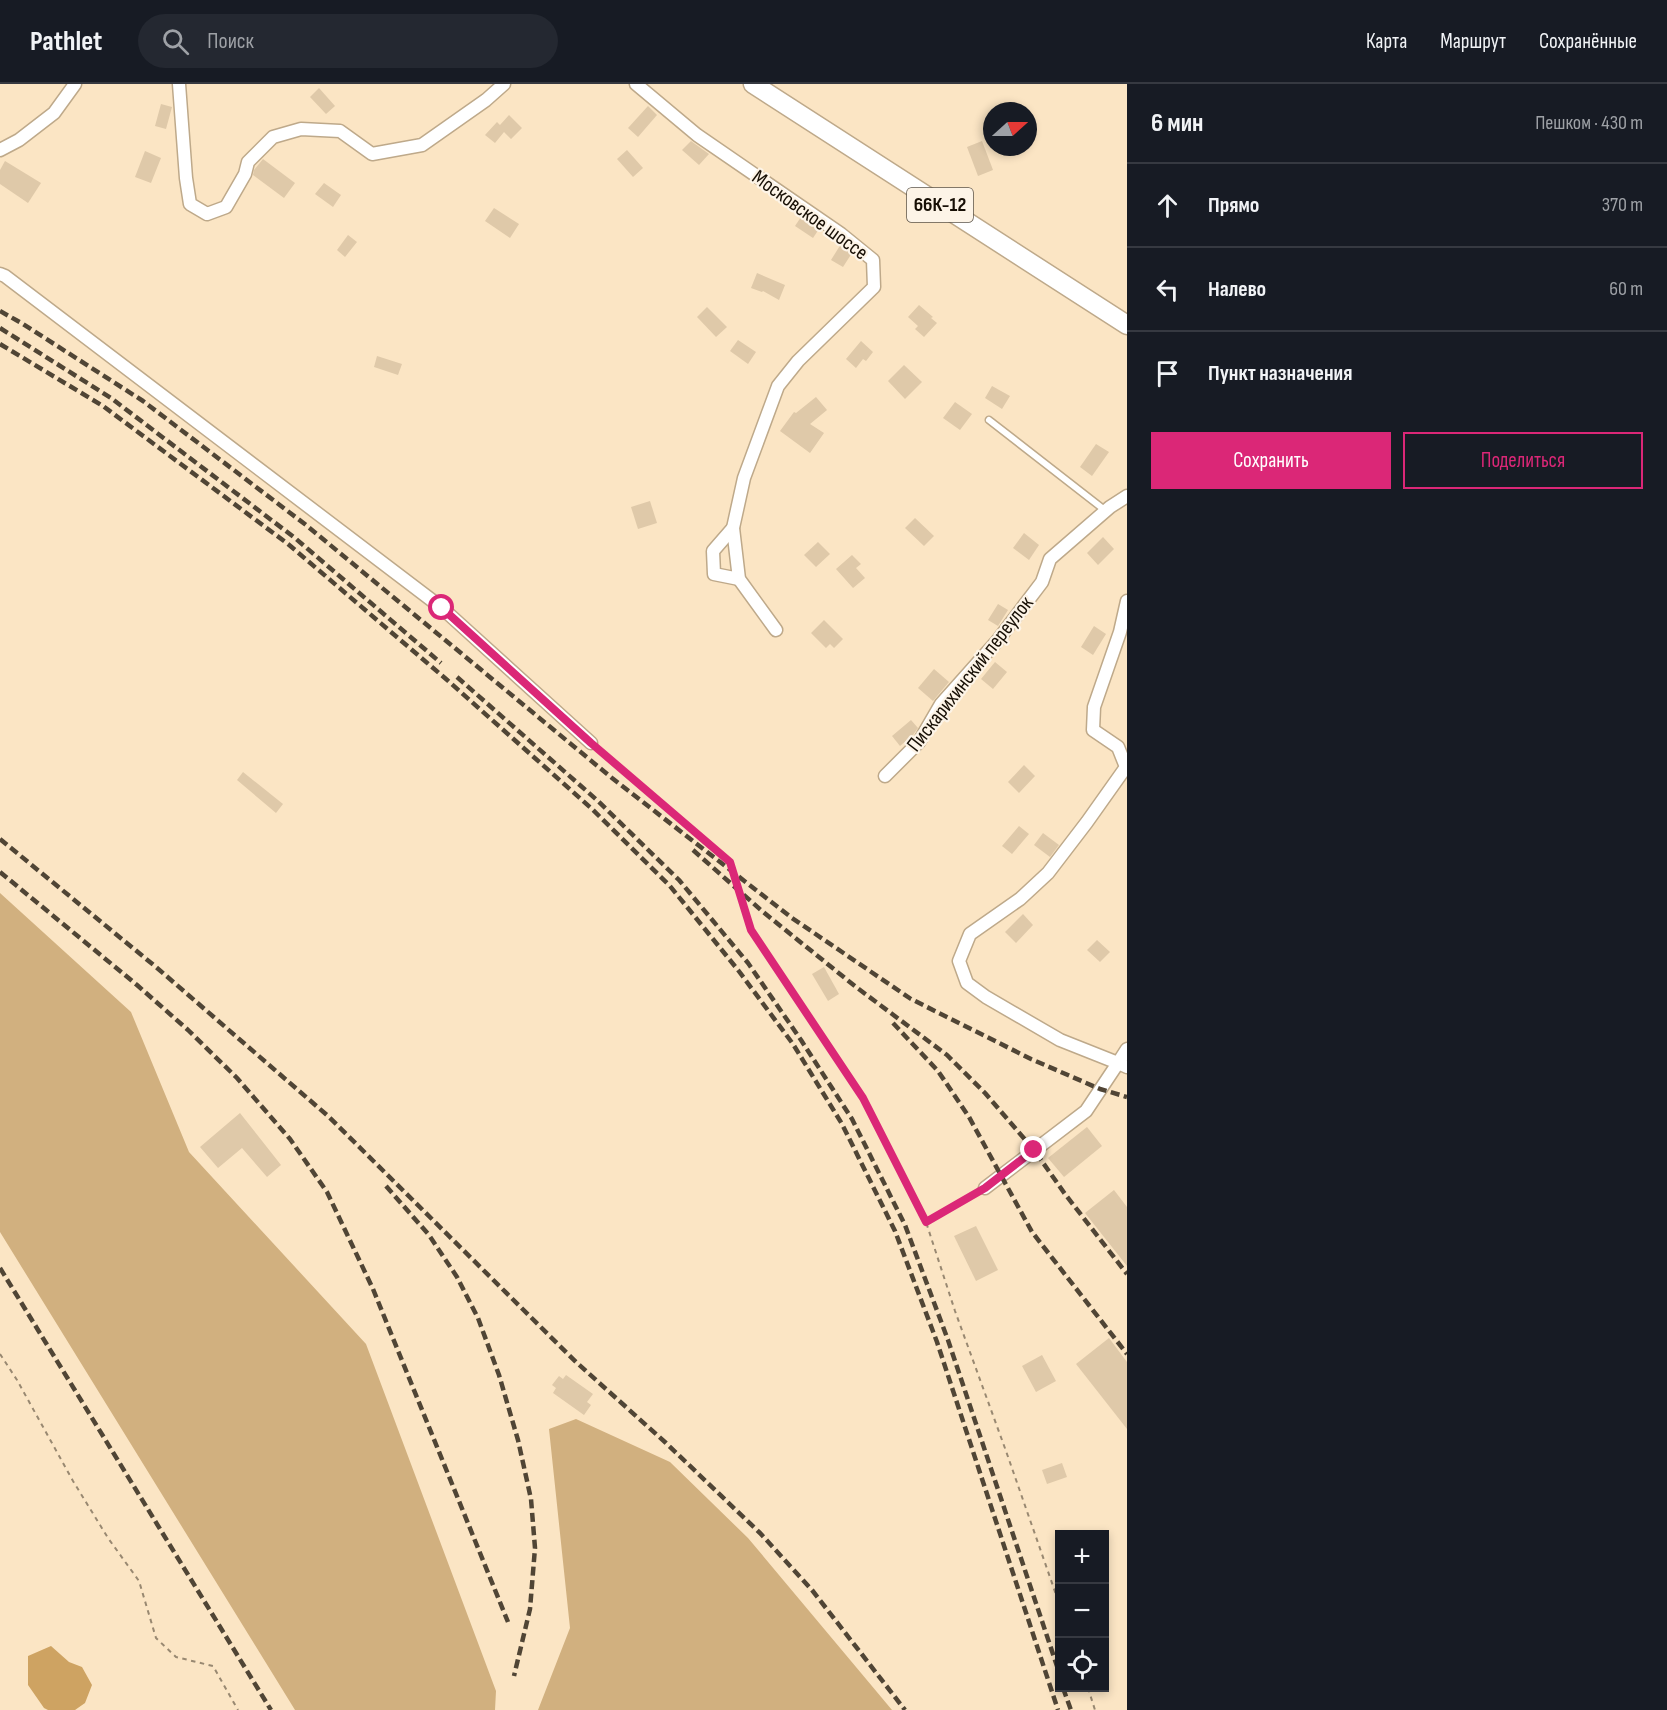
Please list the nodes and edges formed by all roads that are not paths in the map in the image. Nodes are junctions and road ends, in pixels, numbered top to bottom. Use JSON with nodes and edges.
{"nodes":[{"id":1,"x":75,"y":84,"type":"edge"},
{"id":2,"x":179,"y":84,"type":"edge"},
{"id":3,"x":504,"y":84,"type":"edge"},
{"id":4,"x":636,"y":84,"type":"edge"},
{"id":5,"x":753,"y":84,"type":"edge"},
{"id":6,"x":0,"y":150,"type":"edge"},
{"id":7,"x":0,"y":274,"type":"edge"},
{"id":8,"x":1127,"y":325,"type":"edge"},
{"id":9,"x":989,"y":420,"type":"dead end"},
{"id":10,"x":1127,"y":496,"type":"edge"},
{"id":11,"x":1106,"y":511,"type":"junction"},
{"id":12,"x":733,"y":528,"type":"junction"},
{"id":13,"x":739,"y":579,"type":"junction"},
{"id":14,"x":1127,"y":601,"type":"edge"},
{"id":15,"x":776,"y":630,"type":"dead end"},
{"id":16,"x":591,"y":743,"type":"road end"},
{"id":17,"x":885,"y":776,"type":"dead end"},
{"id":18,"x":1127,"y":1049,"type":"edge"},
{"id":19,"x":1122,"y":1065,"type":"edge"},
{"id":20,"x":985,"y":1188,"type":"road end"}],
"edges":[{"from":1,"to":6,"type":"street"},
{"from":2,"to":3,"type":"street"},
{"from":4,"to":12,"type":"street","name":"Московское шоссе"},
{"from":5,"to":8,"type":"main road","number":"66К-12"},
{"from":7,"to":16,"type":"street"},
{"from":9,"to":11,"type":"lane"},
{"from":10,"to":11,"type":"street","name":"Пискарихинский переулок"},
{"from":11,"to":17,"type":"street","name":"Пискарихинский переулок"},
{"from":12,"to":13,"type":"street","name":"Московское шоссе"},
{"from":12,"to":13,"type":"street"},
{"from":13,"to":15,"type":"street","name":"Московское шоссе"},
{"from":14,"to":19,"type":"street"},
{"from":18,"to":19,"type":"street"},
{"from":19,"to":20,"type":"street"}]}
